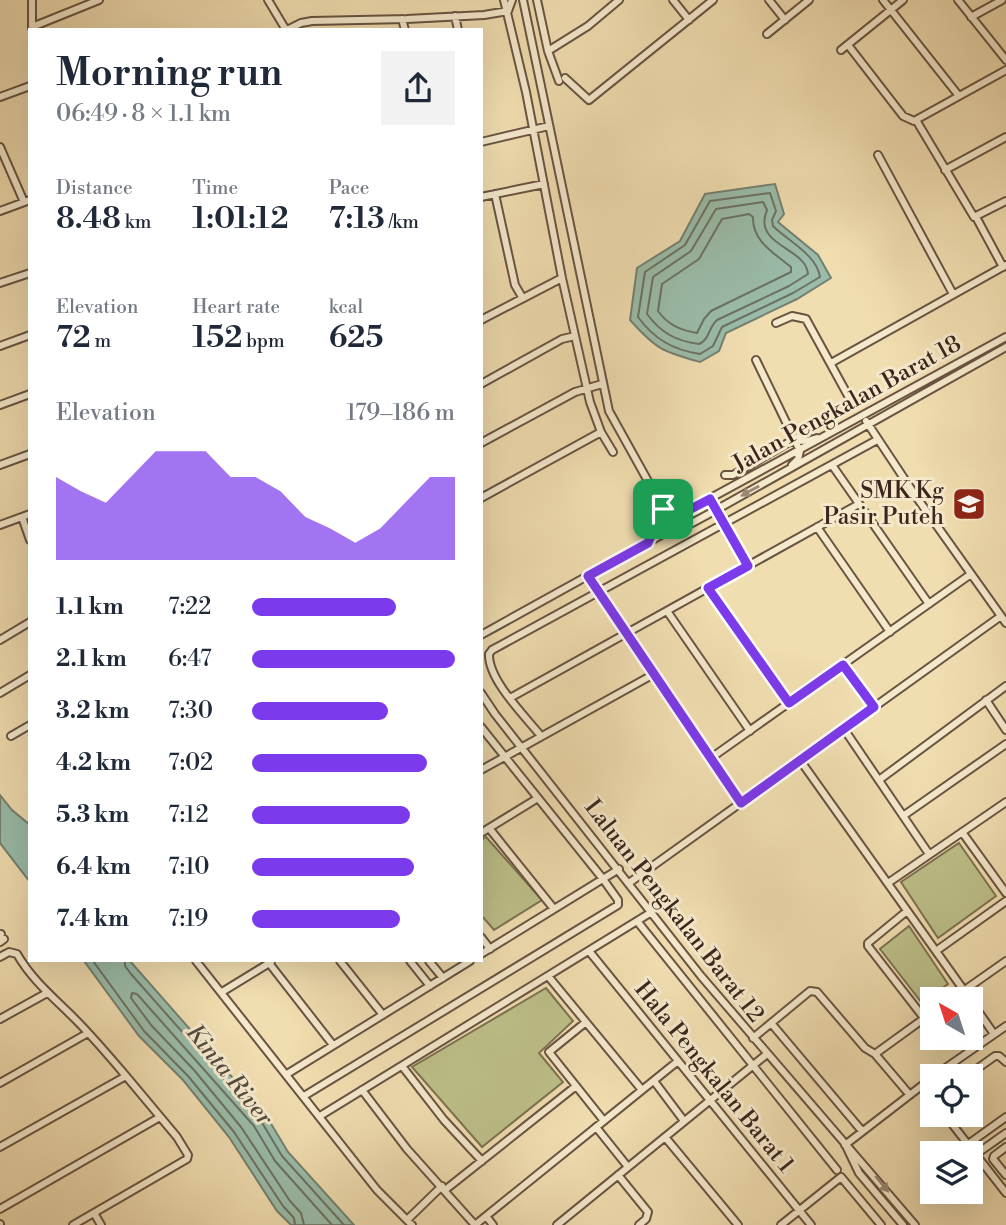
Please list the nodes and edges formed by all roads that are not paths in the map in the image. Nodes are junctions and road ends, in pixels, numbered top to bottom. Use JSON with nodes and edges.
{"nodes":[{"id":1,"x":33,"y":0,"type":"edge"},
{"id":2,"x":99,"y":0,"type":"edge"},
{"id":3,"x":268,"y":0,"type":"edge"},
{"id":4,"x":505,"y":0,"type":"edge"},
{"id":5,"x":512,"y":0,"type":"edge"},
{"id":6,"x":523,"y":0,"type":"edge"},
{"id":7,"x":537,"y":0,"type":"edge"},
{"id":8,"x":619,"y":0,"type":"edge"},
{"id":9,"x":673,"y":0,"type":"edge"},
{"id":10,"x":713,"y":0,"type":"edge"},
{"id":11,"x":769,"y":0,"type":"edge"},
{"id":12,"x":809,"y":0,"type":"edge"},
{"id":13,"x":884,"y":0,"type":"edge"},
{"id":14,"x":903,"y":0,"type":"edge"},
{"id":15,"x":958,"y":0,"type":"edge"},
{"id":16,"x":1002,"y":0,"type":"edge"},
{"id":17,"x":891,"y":10,"type":"junction"},
{"id":18,"x":508,"y":11,"type":"junction"},
{"id":19,"x":455,"y":16,"type":"junction"},
{"id":20,"x":971,"y":17,"type":"junction"},
{"id":21,"x":402,"y":19,"type":"junction"},
{"id":22,"x":350,"y":20,"type":"junction"},
{"id":23,"x":689,"y":20,"type":"junction"},
{"id":24,"x":785,"y":20,"type":"junction"},
{"id":25,"x":32,"y":28,"type":"edge"},
{"id":26,"x":285,"y":28,"type":"edge"},
{"id":27,"x":290,"y":28,"type":"edge"},
{"id":28,"x":352,"y":28,"type":"edge"},
{"id":29,"x":404,"y":28,"type":"edge"},
{"id":30,"x":458,"y":28,"type":"edge"},
{"id":31,"x":767,"y":34,"type":"dead end"},
{"id":32,"x":848,"y":45,"type":"junction"},
{"id":33,"x":841,"y":50,"type":"dead end"},
{"id":34,"x":548,"y":51,"type":"junction"},
{"id":35,"x":1006,"y":60,"type":"edge"},
{"id":36,"x":1006,"y":71,"type":"edge"},
{"id":37,"x":28,"y":87,"type":"edge"},
{"id":38,"x":959,"y":96,"type":"junction"},
{"id":39,"x":0,"y":97,"type":"edge"},
{"id":40,"x":915,"y":120,"type":"junction"},
{"id":41,"x":549,"y":126,"type":"junction"},
{"id":42,"x":533,"y":131,"type":"junction"},
{"id":43,"x":1006,"y":137,"type":"edge"},
{"id":44,"x":483,"y":141,"type":"edge"},
{"id":45,"x":0,"y":149,"type":"edge"},
{"id":46,"x":878,"y":155,"type":"dead end"},
{"id":47,"x":946,"y":170,"type":"junction"},
{"id":48,"x":544,"y":184,"type":"junction"},
{"id":49,"x":495,"y":194,"type":"junction"},
{"id":50,"x":483,"y":197,"type":"edge"},
{"id":51,"x":27,"y":201,"type":"edge"},
{"id":52,"x":1006,"y":201,"type":"edge"},
{"id":53,"x":0,"y":211,"type":"edge"},
{"id":54,"x":975,"y":217,"type":"junction"},
{"id":55,"x":1005,"y":266,"type":"edge"},
{"id":56,"x":28,"y":274,"type":"edge"},
{"id":57,"x":562,"y":278,"type":"junction"},
{"id":58,"x":0,"y":283,"type":"edge"},
{"id":59,"x":953,"y":294,"type":"junction"},
{"id":60,"x":522,"y":297,"type":"junction"},
{"id":61,"x":483,"y":319,"type":"edge"},
{"id":62,"x":776,"y":323,"type":"dead end"},
{"id":63,"x":28,"y":336,"type":"edge"},
{"id":64,"x":575,"y":336,"type":"junction"},
{"id":65,"x":1006,"y":337,"type":"edge"},
{"id":66,"x":0,"y":345,"type":"edge"},
{"id":67,"x":1006,"y":347,"type":"edge"},
{"id":68,"x":756,"y":360,"type":"dead end"},
{"id":69,"x":831,"y":363,"type":"junction"},
{"id":70,"x":483,"y":383,"type":"edge"},
{"id":71,"x":602,"y":384,"type":"junction"},
{"id":72,"x":587,"y":388,"type":"junction"},
{"id":73,"x":28,"y":395,"type":"edge"},
{"id":74,"x":0,"y":405,"type":"edge"},
{"id":75,"x":863,"y":416,"type":"junction"},
{"id":76,"x":868,"y":424,"type":"junction"},
{"id":77,"x":601,"y":432,"type":"junction"},
{"id":78,"x":829,"y":435,"type":"junction"},
{"id":79,"x":795,"y":440,"type":"junction"},
{"id":80,"x":877,"y":440,"type":"junction"},
{"id":81,"x":483,"y":442,"type":"edge"},
{"id":82,"x":826,"y":449,"type":"junction"},
{"id":83,"x":800,"y":451,"type":"junction"},
{"id":84,"x":612,"y":452,"type":"dead end"},
{"id":85,"x":28,"y":455,"type":"edge"},
{"id":86,"x":0,"y":465,"type":"edge"},
{"id":87,"x":832,"y":465,"type":"junction"},
{"id":88,"x":772,"y":466,"type":"junction"},
{"id":89,"x":784,"y":471,"type":"junction"},
{"id":90,"x":725,"y":475,"type":"dead end"},
{"id":91,"x":483,"y":497,"type":"edge"},
{"id":92,"x":710,"y":499,"type":"junction"},
{"id":93,"x":859,"y":504,"type":"junction"},
{"id":94,"x":663,"y":509,"type":"junction"},
{"id":95,"x":716,"y":510,"type":"junction"},
{"id":96,"x":687,"y":511,"type":"junction"},
{"id":97,"x":26,"y":515,"type":"edge"},
{"id":98,"x":724,"y":524,"type":"junction"},
{"id":99,"x":0,"y":525,"type":"edge"},
{"id":100,"x":817,"y":527,"type":"junction"},
{"id":101,"x":674,"y":528,"type":"junction"},
{"id":102,"x":648,"y":543,"type":"junction"},
{"id":103,"x":748,"y":566,"type":"junction"},
{"id":104,"x":971,"y":574,"type":"junction"},
{"id":105,"x":588,"y":576,"type":"junction"},
{"id":106,"x":708,"y":588,"type":"junction"},
{"id":107,"x":599,"y":593,"type":"junction"},
{"id":108,"x":929,"y":604,"type":"junction"},
{"id":109,"x":667,"y":611,"type":"junction"},
{"id":110,"x":1001,"y":616,"type":"junction"},
{"id":111,"x":28,"y":623,"type":"edge"},
{"id":112,"x":1006,"y":624,"type":"edge"},
{"id":113,"x":890,"y":632,"type":"junction"},
{"id":114,"x":483,"y":634,"type":"edge"},
{"id":115,"x":626,"y":634,"type":"junction"},
{"id":116,"x":0,"y":640,"type":"edge"},
{"id":117,"x":843,"y":665,"type":"junction"},
{"id":118,"x":654,"y":674,"type":"junction"},
{"id":119,"x":28,"y":676,"type":"edge"},
{"id":120,"x":1006,"y":686,"type":"edge"},
{"id":121,"x":0,"y":692,"type":"edge"},
{"id":122,"x":483,"y":696,"type":"edge"},
{"id":123,"x":510,"y":698,"type":"junction"},
{"id":124,"x":986,"y":700,"type":"junction"},
{"id":125,"x":789,"y":703,"type":"junction"},
{"id":126,"x":874,"y":707,"type":"junction"},
{"id":127,"x":28,"y":726,"type":"edge"},
{"id":128,"x":844,"y":729,"type":"junction"},
{"id":129,"x":483,"y":730,"type":"edge"},
{"id":130,"x":750,"y":730,"type":"junction"},
{"id":131,"x":1006,"y":730,"type":"edge"},
{"id":132,"x":10,"y":736,"type":"dead end"},
{"id":133,"x":541,"y":736,"type":"junction"},
{"id":134,"x":1006,"y":744,"type":"edge"},
{"id":135,"x":521,"y":747,"type":"junction"},
{"id":136,"x":504,"y":756,"type":"junction"},
{"id":137,"x":710,"y":758,"type":"junction"},
{"id":138,"x":800,"y":760,"type":"junction"},
{"id":139,"x":483,"y":769,"type":"edge"},
{"id":140,"x":878,"y":780,"type":"junction"},
{"id":141,"x":538,"y":798,"type":"junction"},
{"id":142,"x":741,"y":803,"type":"junction"},
{"id":143,"x":1005,"y":806,"type":"edge"},
{"id":144,"x":903,"y":816,"type":"junction"},
{"id":145,"x":489,"y":828,"type":"junction"},
{"id":146,"x":483,"y":832,"type":"edge"},
{"id":147,"x":962,"y":832,"type":"junction"},
{"id":148,"x":929,"y":854,"type":"junction"},
{"id":149,"x":619,"y":869,"type":"junction"},
{"id":150,"x":603,"y":879,"type":"junction"},
{"id":151,"x":629,"y":883,"type":"junction"},
{"id":152,"x":888,"y":883,"type":"junction"},
{"id":153,"x":1006,"y":893,"type":"edge"},
{"id":154,"x":1006,"y":901,"type":"edge"},
{"id":155,"x":554,"y":909,"type":"junction"},
{"id":156,"x":907,"y":911,"type":"junction"},
{"id":157,"x":650,"y":913,"type":"junction"},
{"id":158,"x":637,"y":921,"type":"junction"},
{"id":159,"x":483,"y":940,"type":"edge"},
{"id":160,"x":490,"y":949,"type":"junction"},
{"id":161,"x":589,"y":951,"type":"junction"},
{"id":162,"x":936,"y":951,"type":"junction"},
{"id":163,"x":483,"y":953,"type":"edge"},
{"id":164,"x":0,"y":957,"type":"edge"},
{"id":165,"x":1006,"y":961,"type":"edge"},
{"id":166,"x":197,"y":962,"type":"edge"},
{"id":167,"x":271,"y":962,"type":"edge"},
{"id":168,"x":341,"y":962,"type":"edge"},
{"id":169,"x":411,"y":962,"type":"edge"},
{"id":170,"x":430,"y":962,"type":"edge"},
{"id":171,"x":468,"y":962,"type":"edge"},
{"id":172,"x":548,"y":976,"type":"junction"},
{"id":173,"x":443,"y":978,"type":"junction"},
{"id":174,"x":430,"y":986,"type":"junction"},
{"id":175,"x":962,"y":987,"type":"edge"},
{"id":176,"x":970,"y":987,"type":"edge"},
{"id":177,"x":222,"y":992,"type":"junction"},
{"id":178,"x":47,"y":993,"type":"junction"},
{"id":179,"x":920,"y":1013,"type":"edge"},
{"id":180,"x":984,"y":1013,"type":"edge"},
{"id":181,"x":383,"y":1015,"type":"junction"},
{"id":182,"x":0,"y":1019,"type":"edge"},
{"id":183,"x":920,"y":1021,"type":"edge"},
{"id":184,"x":586,"y":1023,"type":"junction"},
{"id":185,"x":771,"y":1023,"type":"junction"},
{"id":186,"x":1000,"y":1030,"type":"edge"},
{"id":187,"x":88,"y":1033,"type":"junction"},
{"id":188,"x":1006,"y":1037,"type":"edge"},
{"id":189,"x":753,"y":1038,"type":"junction"},
{"id":190,"x":334,"y":1045,"type":"junction"},
{"id":191,"x":767,"y":1054,"type":"junction"},
{"id":192,"x":875,"y":1055,"type":"junction"},
{"id":193,"x":678,"y":1061,"type":"junction"},
{"id":194,"x":1006,"y":1062,"type":"edge"},
{"id":195,"x":952,"y":1064,"type":"edge"},
{"id":196,"x":753,"y":1065,"type":"junction"},
{"id":197,"x":983,"y":1065,"type":"edge"},
{"id":198,"x":402,"y":1066,"type":"junction"},
{"id":199,"x":287,"y":1074,"type":"junction"},
{"id":200,"x":126,"y":1076,"type":"junction"},
{"id":201,"x":654,"y":1081,"type":"junction"},
{"id":202,"x":0,"y":1083,"type":"edge"},
{"id":203,"x":576,"y":1086,"type":"junction"},
{"id":204,"x":920,"y":1086,"type":"edge"},
{"id":205,"x":362,"y":1090,"type":"junction"},
{"id":206,"x":642,"y":1090,"type":"junction"},
{"id":207,"x":909,"y":1094,"type":"junction"},
{"id":208,"x":304,"y":1096,"type":"junction"},
{"id":209,"x":710,"y":1100,"type":"junction"},
{"id":210,"x":320,"y":1116,"type":"junction"},
{"id":211,"x":160,"y":1117,"type":"junction"},
{"id":212,"x":1006,"y":1117,"type":"edge"},
{"id":213,"x":604,"y":1121,"type":"junction"},
{"id":214,"x":684,"y":1121,"type":"junction"},
{"id":215,"x":596,"y":1127,"type":"junction"},
{"id":216,"x":953,"y":1127,"type":"edge"},
{"id":217,"x":862,"y":1131,"type":"junction"},
{"id":218,"x":1006,"y":1133,"type":"edge"},
{"id":219,"x":665,"y":1137,"type":"junction"},
{"id":220,"x":964,"y":1141,"type":"edge"},
{"id":221,"x":973,"y":1141,"type":"edge"},
{"id":222,"x":845,"y":1145,"type":"junction"},
{"id":223,"x":0,"y":1147,"type":"edge"},
{"id":224,"x":1006,"y":1147,"type":"edge"},
{"id":225,"x":983,"y":1149,"type":"edge"},
{"id":226,"x":482,"y":1161,"type":"junction"},
{"id":227,"x":983,"y":1165,"type":"edge"},
{"id":228,"x":628,"y":1167,"type":"junction"},
{"id":229,"x":837,"y":1170,"type":"dead end"},
{"id":230,"x":618,"y":1175,"type":"junction"},
{"id":231,"x":1006,"y":1175,"type":"edge"},
{"id":232,"x":444,"y":1188,"type":"junction"},
{"id":233,"x":1006,"y":1193,"type":"edge"},
{"id":234,"x":0,"y":1209,"type":"edge"},
{"id":235,"x":799,"y":1210,"type":"junction"},
{"id":236,"x":94,"y":1213,"type":"junction"},
{"id":237,"x":486,"y":1216,"type":"junction"},
{"id":238,"x":409,"y":1222,"type":"edge"},
{"id":239,"x":73,"y":1225,"type":"edge"},
{"id":240,"x":101,"y":1225,"type":"edge"},
{"id":241,"x":475,"y":1225,"type":"edge"},
{"id":242,"x":493,"y":1225,"type":"edge"},
{"id":243,"x":556,"y":1225,"type":"edge"},
{"id":244,"x":639,"y":1225,"type":"edge"},
{"id":245,"x":738,"y":1225,"type":"edge"},
{"id":246,"x":781,"y":1225,"type":"edge"},
{"id":247,"x":811,"y":1225,"type":"edge"},
{"id":248,"x":881,"y":1225,"type":"edge"},
{"id":249,"x":903,"y":1225,"type":"edge"},
{"id":250,"x":915,"y":1225,"type":"edge"}],
"edges":[{"from":1,"to":25,"type":"street"},
{"from":2,"to":25,"type":"street"},
{"from":3,"to":26,"type":"street"},
{"from":4,"to":18,"type":"street"},
{"from":5,"to":18,"type":"street"},
{"from":6,"to":41,"type":"street"},
{"from":7,"to":34,"type":"street"},
{"from":8,"to":34,"type":"street"},
{"from":9,"to":23,"type":"street"},
{"from":10,"to":23,"type":"street"},
{"from":11,"to":24,"type":"street"},
{"from":12,"to":24,"type":"street"},
{"from":13,"to":17,"type":"street"},
{"from":14,"to":17,"type":"street"},
{"from":15,"to":20,"type":"street"},
{"from":16,"to":20,"type":"street"},
{"from":17,"to":32,"type":"street"},
{"from":17,"to":38,"type":"street"},
{"from":18,"to":19,"type":"street"},
{"from":18,"to":42,"type":"street"},
{"from":19,"to":21,"type":"street"},
{"from":19,"to":30,"type":"street"},
{"from":20,"to":35,"type":"street"},
{"from":21,"to":22,"type":"street"},
{"from":21,"to":29,"type":"street"},
{"from":22,"to":27,"type":"street"},
{"from":22,"to":28,"type":"street"},
{"from":23,"to":34,"type":"street"},
{"from":24,"to":31,"type":"street"},
{"from":32,"to":33,"type":"street"},
{"from":32,"to":40,"type":"street"},
{"from":36,"to":38,"type":"street"},
{"from":37,"to":39,"type":"street"},
{"from":38,"to":40,"type":"street"},
{"from":40,"to":47,"type":"street"},
{"from":41,"to":42,"type":"street"},
{"from":41,"to":71,"type":"street"},
{"from":42,"to":44,"type":"street"},
{"from":42,"to":48,"type":"street"},
{"from":43,"to":47,"type":"street"},
{"from":45,"to":51,"type":"street"},
{"from":46,"to":59,"type":"street"},
{"from":47,"to":54,"type":"street"},
{"from":48,"to":49,"type":"street"},
{"from":48,"to":57,"type":"street"},
{"from":49,"to":50,"type":"street"},
{"from":49,"to":60,"type":"street"},
{"from":51,"to":53,"type":"street"},
{"from":52,"to":54,"type":"street"},
{"from":54,"to":55,"type":"street"},
{"from":55,"to":59,"type":"street"},
{"from":56,"to":58,"type":"street"},
{"from":57,"to":60,"type":"street"},
{"from":57,"to":64,"type":"street"},
{"from":59,"to":69,"type":"street"},
{"from":60,"to":61,"type":"street"},
{"from":62,"to":69,"type":"street"},
{"from":63,"to":66,"type":"street"},
{"from":64,"to":70,"type":"street"},
{"from":64,"to":72,"type":"street"},
{"from":65,"to":75,"type":"street","name":"Jalan Pengkalan Barat 18"},
{"from":67,"to":76,"type":"street","name":"Jalan Pengkalan Barat 18"},
{"from":68,"to":79,"type":"street"},
{"from":69,"to":79,"type":"street"},
{"from":71,"to":72,"type":"street"},
{"from":71,"to":94,"type":"street"},
{"from":72,"to":77,"type":"street"},
{"from":72,"to":81,"type":"street"},
{"from":73,"to":74,"type":"street"},
{"from":75,"to":76,"type":"street"},
{"from":75,"to":78,"type":"street","name":"Jalan Pengkalan Barat 18"},
{"from":76,"to":80,"type":"street"},
{"from":76,"to":82,"type":"street","name":"Jalan Pengkalan Barat 18"},
{"from":77,"to":84,"type":"street"},
{"from":77,"to":91,"type":"street"},
{"from":78,"to":79,"type":"street"},
{"from":78,"to":83,"type":"street","name":"Jalan Pengkalan Barat 18"},
{"from":79,"to":83,"type":"street"},
{"from":79,"to":88,"type":"street"},
{"from":79,"to":90,"type":"street"},
{"from":80,"to":87,"type":"street"},
{"from":80,"to":104,"type":"street"},
{"from":82,"to":83,"type":"street"},
{"from":82,"to":89,"type":"street","name":"Jalan Pengkalan Barat 18"},
{"from":83,"to":88,"type":"street","name":"Jalan Pengkalan Barat 18"},
{"from":83,"to":89,"type":"street"},
{"from":85,"to":86,"type":"street"},
{"from":87,"to":93,"type":"street"},
{"from":87,"to":98,"type":"street"},
{"from":88,"to":92,"type":"street","name":"Jalan Pengkalan Barat 18"},
{"from":89,"to":95,"type":"street","name":"Jalan Pengkalan Barat 18","one_way":true},
{"from":92,"to":95,"type":"street"},
{"from":92,"to":96,"type":"street","name":"Jalan Pengkalan Barat 18"},
{"from":93,"to":100,"type":"street"},
{"from":93,"to":108,"type":"street"},
{"from":94,"to":96,"type":"street"},
{"from":94,"to":101,"type":"street"},
{"from":94,"to":102,"type":"street"},
{"from":95,"to":98,"type":"street"},
{"from":95,"to":101,"type":"street","name":"Jalan Pengkalan Barat 18"},
{"from":96,"to":101,"type":"street","name":"Jalan Pengkalan Barat 18"},
{"from":97,"to":99,"type":"street"},
{"from":98,"to":103,"type":"street"},
{"from":98,"to":107,"type":"street"},
{"from":100,"to":103,"type":"street"},
{"from":100,"to":113,"type":"street"},
{"from":101,"to":102,"type":"street"},
{"from":102,"to":105,"type":"street"},
{"from":103,"to":106,"type":"street"},
{"from":104,"to":108,"type":"street"},
{"from":104,"to":110,"type":"street"},
{"from":105,"to":107,"type":"street"},
{"from":105,"to":114,"type":"street"},
{"from":106,"to":109,"type":"street"},
{"from":106,"to":125,"type":"street"},
{"from":107,"to":115,"type":"street"},
{"from":107,"to":123,"type":"street"},
{"from":108,"to":113,"type":"street"},
{"from":109,"to":115,"type":"street"},
{"from":109,"to":130,"type":"street"},
{"from":110,"to":112,"type":"street"},
{"from":110,"to":126,"type":"street"},
{"from":111,"to":116,"type":"street"},
{"from":113,"to":117,"type":"street"},
{"from":115,"to":118,"type":"street"},
{"from":115,"to":123,"type":"street"},
{"from":117,"to":125,"type":"street"},
{"from":117,"to":126,"type":"street"},
{"from":118,"to":133,"type":"street"},
{"from":118,"to":137,"type":"street"},
{"from":119,"to":121,"type":"street"},
{"from":120,"to":124,"type":"street"},
{"from":122,"to":135,"type":"street","name":"Laluan Pengkalan Barat 12"},
{"from":123,"to":133,"type":"street"},
{"from":124,"to":131,"type":"street"},
{"from":124,"to":140,"type":"street"},
{"from":125,"to":130,"type":"street"},
{"from":126,"to":128,"type":"street"},
{"from":127,"to":132,"type":"street"},
{"from":128,"to":138,"type":"street"},
{"from":128,"to":140,"type":"street"},
{"from":129,"to":136,"type":"street"},
{"from":130,"to":137,"type":"street"},
{"from":133,"to":135,"type":"street"},
{"from":134,"to":144,"type":"street"},
{"from":135,"to":136,"type":"street"},
{"from":135,"to":149,"type":"street","name":"Laluan Pengkalan Barat 12"},
{"from":136,"to":139,"type":"street"},
{"from":136,"to":141,"type":"street"},
{"from":137,"to":142,"type":"street"},
{"from":138,"to":142,"type":"street"},
{"from":138,"to":152,"type":"street"},
{"from":140,"to":144,"type":"street"},
{"from":141,"to":145,"type":"street"},
{"from":141,"to":150,"type":"street"},
{"from":142,"to":151,"type":"street"},
{"from":143,"to":147,"type":"street"},
{"from":144,"to":148,"type":"street"},
{"from":145,"to":146,"type":"street"},
{"from":145,"to":155,"type":"street"},
{"from":147,"to":148,"type":"street"},
{"from":147,"to":153,"type":"street"},
{"from":148,"to":152,"type":"street"},
{"from":149,"to":150,"type":"street"},
{"from":149,"to":151,"type":"street","name":"Laluan Pengkalan Barat 12"},
{"from":150,"to":155,"type":"street"},
{"from":150,"to":208,"type":"street"},
{"from":151,"to":157,"type":"street","name":"Laluan Pengkalan Barat 12"},
{"from":152,"to":156,"type":"street"},
{"from":154,"to":162,"type":"street"},
{"from":155,"to":160,"type":"street"},
{"from":156,"to":162,"type":"street"},
{"from":156,"to":179,"type":"street"},
{"from":157,"to":158,"type":"street"},
{"from":157,"to":189,"type":"street","name":"Laluan Pengkalan Barat 12"},
{"from":158,"to":161,"type":"street"},
{"from":158,"to":196,"type":"street"},
{"from":159,"to":160,"type":"street"},
{"from":160,"to":163,"type":"street"},
{"from":161,"to":172,"type":"street"},
{"from":161,"to":193,"type":"street","name":"Hala Pengkalan Barat 1"},
{"from":162,"to":175,"type":"street"},
{"from":164,"to":178,"type":"street"},
{"from":165,"to":176,"type":"street"},
{"from":166,"to":177,"type":"street"},
{"from":167,"to":177,"type":"street"},
{"from":167,"to":190,"type":"street"},
{"from":168,"to":181,"type":"street"},
{"from":169,"to":174,"type":"street"},
{"from":170,"to":173,"type":"street"},
{"from":171,"to":173,"type":"street"},
{"from":172,"to":184,"type":"street"},
{"from":172,"to":198,"type":"street"},
{"from":173,"to":174,"type":"street"},
{"from":174,"to":181,"type":"street"},
{"from":177,"to":199,"type":"street"},
{"from":178,"to":182,"type":"street"},
{"from":178,"to":187,"type":"street"},
{"from":180,"to":186,"type":"street"},
{"from":181,"to":190,"type":"street"},
{"from":183,"to":192,"type":"street"},
{"from":184,"to":203,"type":"street"},
{"from":184,"to":206,"type":"street"},
{"from":185,"to":189,"type":"street"},
{"from":185,"to":192,"type":"street"},
{"from":185,"to":217,"type":"street"},
{"from":186,"to":188,"type":"street"},
{"from":186,"to":195,"type":"street"},
{"from":187,"to":200,"type":"street"},
{"from":187,"to":202,"type":"street"},
{"from":189,"to":191,"type":"street","name":"Laluan Pengkalan Barat 12"},
{"from":190,"to":199,"type":"street"},
{"from":191,"to":196,"type":"street"},
{"from":191,"to":222,"type":"street","name":"Laluan Pengkalan Barat 12"},
{"from":192,"to":207,"type":"street"},
{"from":193,"to":201,"type":"street"},
{"from":193,"to":209,"type":"street","name":"Hala Pengkalan Barat 1"},
{"from":194,"to":197,"type":"street"},
{"from":196,"to":209,"type":"street"},
{"from":196,"to":229,"type":"street"},
{"from":198,"to":205,"type":"street"},
{"from":198,"to":226,"type":"street"},
{"from":199,"to":208,"type":"street"},
{"from":200,"to":211,"type":"street"},
{"from":200,"to":223,"type":"street"},
{"from":201,"to":206,"type":"street"},
{"from":201,"to":214,"type":"street"},
{"from":203,"to":213,"type":"street"},
{"from":203,"to":226,"type":"street"},
{"from":204,"to":207,"type":"street"},
{"from":205,"to":210,"type":"street"},
{"from":205,"to":232,"type":"street"},
{"from":206,"to":213,"type":"street"},
{"from":207,"to":217,"type":"street"},
{"from":208,"to":210,"type":"street"},
{"from":209,"to":214,"type":"street"},
{"from":209,"to":235,"type":"street","name":"Hala Pengkalan Barat 1"},
{"from":210,"to":238,"type":"street"},
{"from":211,"to":234,"type":"street"},
{"from":211,"to":236,"type":"street"},
{"from":212,"to":221,"type":"street"},
{"from":213,"to":215,"type":"street"},
{"from":214,"to":219,"type":"street"},
{"from":215,"to":228,"type":"street"},
{"from":215,"to":237,"type":"street"},
{"from":216,"to":220,"type":"street"},
{"from":217,"to":222,"type":"street"},
{"from":218,"to":225,"type":"street"},
{"from":219,"to":228,"type":"street"},
{"from":219,"to":245,"type":"street"},
{"from":222,"to":249,"type":"street","name":"Laluan Pengkalan Barat 12"},
{"from":222,"to":250,"type":"street","name":"Laluan Pengkalan Barat 12","one_way":true},
{"from":224,"to":231,"type":"street"},
{"from":226,"to":232,"type":"street"},
{"from":227,"to":233,"type":"street"},
{"from":228,"to":230,"type":"street"},
{"from":230,"to":243,"type":"street"},
{"from":230,"to":244,"type":"street"},
{"from":232,"to":238,"type":"street"},
{"from":232,"to":241,"type":"street"},
{"from":235,"to":246,"type":"street"},
{"from":235,"to":247,"type":"street","name":"Hala Pengkalan Barat 1"},
{"from":235,"to":248,"type":"street"},
{"from":236,"to":239,"type":"street"},
{"from":236,"to":240,"type":"street"},
{"from":237,"to":241,"type":"street"},
{"from":237,"to":242,"type":"street"}]}
